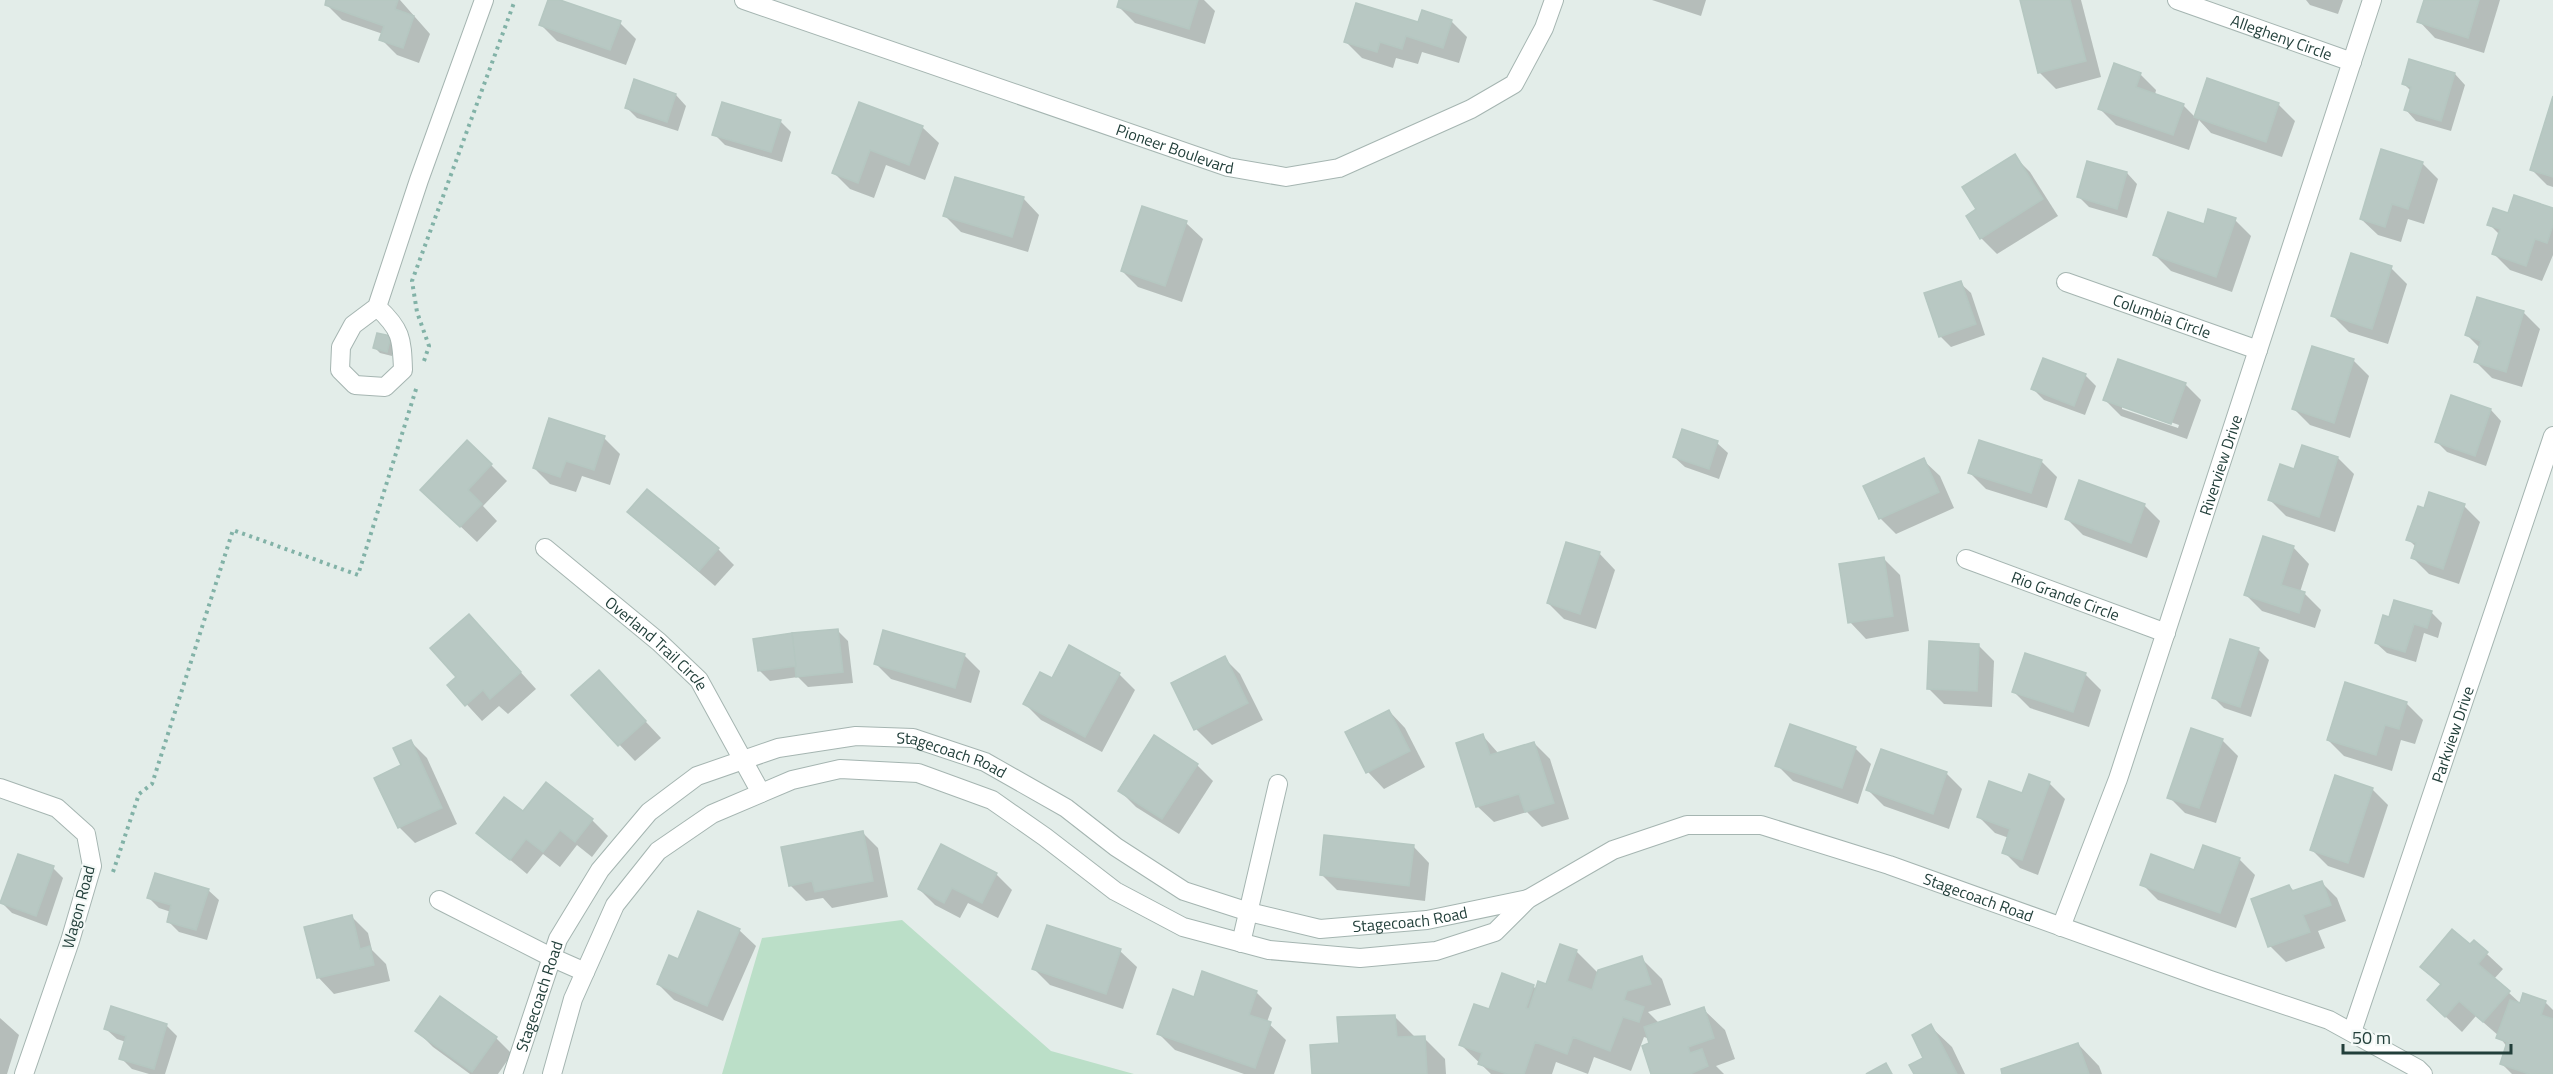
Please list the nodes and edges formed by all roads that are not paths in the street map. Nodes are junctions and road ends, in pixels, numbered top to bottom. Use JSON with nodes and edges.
{"nodes":[{"id":1,"x":484,"y":0,"type":"edge"},
{"id":2,"x":744,"y":0,"type":"edge"},
{"id":3,"x":1554,"y":0,"type":"edge"},
{"id":4,"x":2177,"y":0,"type":"edge"},
{"id":5,"x":2372,"y":0,"type":"edge"},
{"id":6,"x":2352,"y":62,"type":"junction"},
{"id":7,"x":2066,"y":282,"type":"dead end"},
{"id":8,"x":377,"y":307,"type":"junction"},
{"id":9,"x":2258,"y":350,"type":"junction"},
{"id":10,"x":2553,"y":436,"type":"edge"},
{"id":11,"x":545,"y":548,"type":"dead end"},
{"id":12,"x":1966,"y":559,"type":"dead end"},
{"id":13,"x":2166,"y":633,"type":"junction"},
{"id":14,"x":744,"y":760,"type":"junction"},
{"id":15,"x":1278,"y":784,"type":"dead end"},
{"id":16,"x":0,"y":788,"type":"edge"},
{"id":17,"x":761,"y":793,"type":"junction"},
{"id":18,"x":1528,"y":899,"type":"junction"},
{"id":19,"x":439,"y":900,"type":"dead end"},
{"id":20,"x":1249,"y":912,"type":"junction"},
{"id":21,"x":2061,"y":927,"type":"junction"},
{"id":22,"x":1241,"y":943,"type":"junction"},
{"id":23,"x":551,"y":957,"type":"junction"},
{"id":24,"x":585,"y":972,"type":"junction"},
{"id":25,"x":2352,"y":1032,"type":"junction"},
{"id":26,"x":24,"y":1074,"type":"edge"},
{"id":27,"x":513,"y":1074,"type":"edge"},
{"id":28,"x":552,"y":1074,"type":"edge"},
{"id":29,"x":2423,"y":1074,"type":"edge"}],
"edges":[{"from":1,"to":8,"type":"street"},
{"from":2,"to":3,"type":"street","name":"Pioneer Boulevard"},
{"from":4,"to":6,"type":"street","name":"Allegheny Circle"},
{"from":5,"to":6,"type":"street","name":"Riverview Drive"},
{"from":6,"to":9,"type":"street","name":"Riverview Drive"},
{"from":7,"to":9,"type":"street","name":"Columbia Circle"},
{"from":8,"to":8,"type":"street"},
{"from":9,"to":13,"type":"street","name":"Riverview Drive"},
{"from":10,"to":25,"type":"street","name":"Parkview Drive"},
{"from":11,"to":14,"type":"street","name":"Overland Trail Circle"},
{"from":12,"to":13,"type":"street","name":"Rio Grande Circle"},
{"from":13,"to":21,"type":"street","name":"Riverview Drive"},
{"from":14,"to":17,"type":"street","name":"Overland Trail Circle"},
{"from":14,"to":20,"type":"street","name":"Stagecoach Road"},
{"from":14,"to":23,"type":"street","name":"Stagecoach Road"},
{"from":15,"to":20,"type":"street"},
{"from":16,"to":26,"type":"street","name":"Wagon Road"},
{"from":17,"to":22,"type":"street","name":"Stagecoach Road"},
{"from":17,"to":24,"type":"street","name":"Stagecoach Road"},
{"from":18,"to":20,"type":"street","name":"Stagecoach Road"},
{"from":18,"to":21,"type":"street","name":"Stagecoach Road"},
{"from":18,"to":22,"type":"street","name":"Stagecoach Road"},
{"from":19,"to":23,"type":"street"},
{"from":20,"to":22,"type":"street"},
{"from":21,"to":25,"type":"street","name":"Stagecoach Road"},
{"from":23,"to":24,"type":"street"},
{"from":23,"to":27,"type":"street","name":"Stagecoach Road"},
{"from":24,"to":28,"type":"street","name":"Stagecoach Road"},
{"from":25,"to":29,"type":"street","name":"Stagecoach Road"}]}
